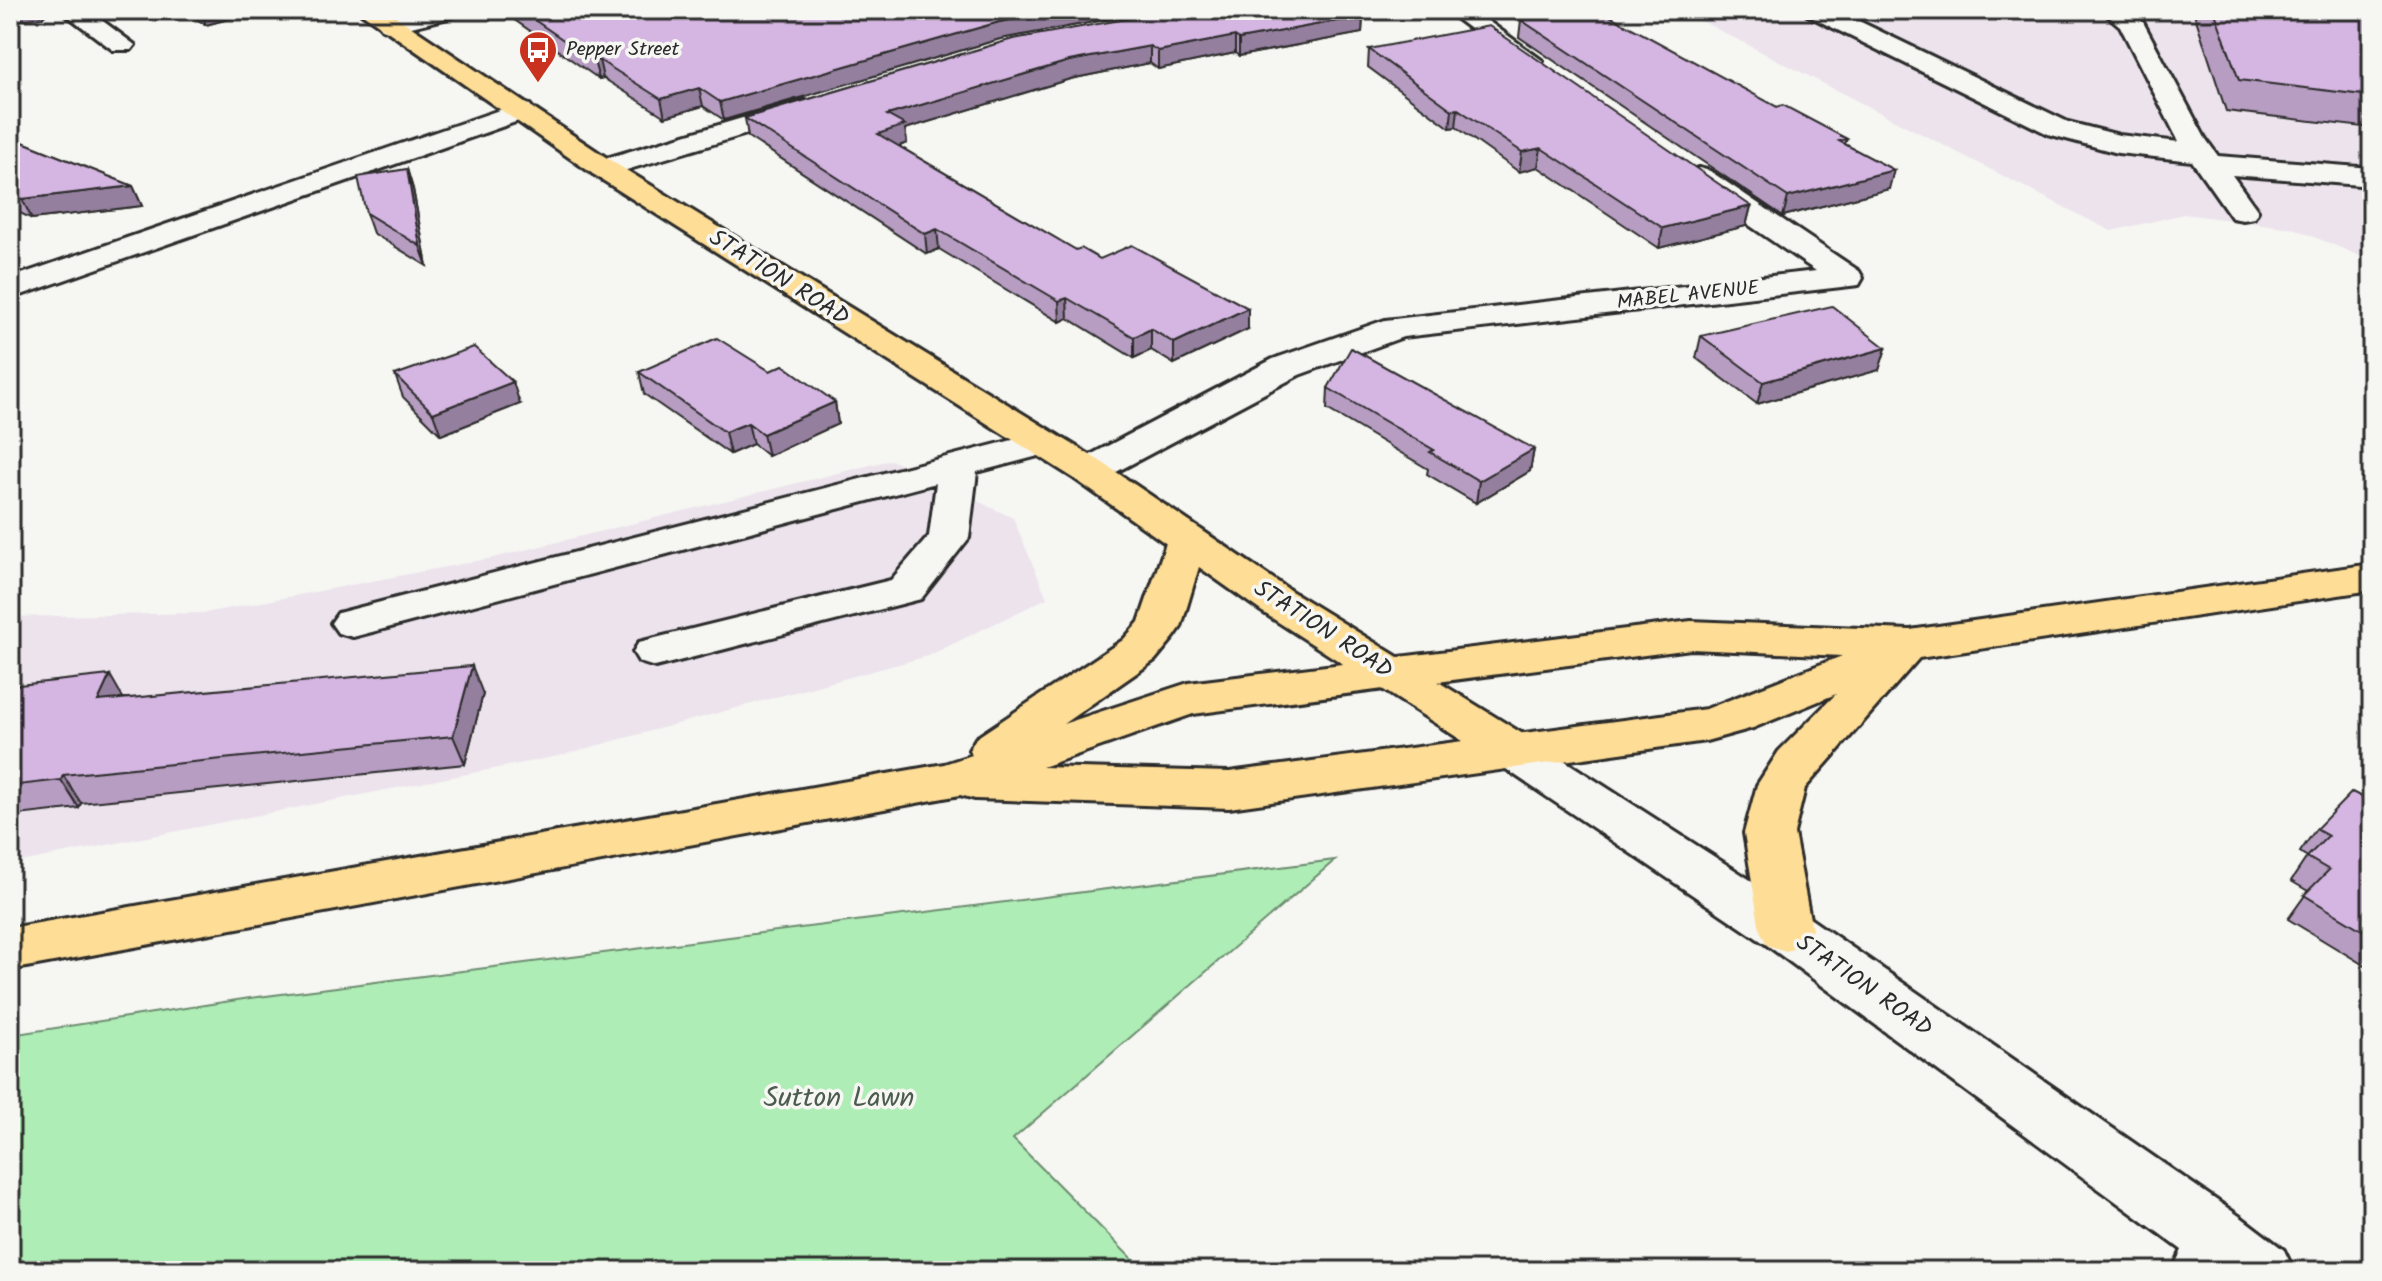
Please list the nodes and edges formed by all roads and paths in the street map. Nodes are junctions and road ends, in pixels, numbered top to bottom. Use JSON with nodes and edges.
{"nodes":[{"id":1,"x":72,"y":10,"type":"edge"},
{"id":2,"x":451,"y":10,"type":"edge"},
{"id":3,"x":1457,"y":10,"type":"edge"},
{"id":4,"x":1816,"y":10,"type":"edge"},
{"id":5,"x":2113,"y":10,"type":"edge"},
{"id":6,"x":380,"y":17,"type":"edge"},
{"id":7,"x":122,"y":45,"type":"dead end"},
{"id":8,"x":1561,"y":82,"type":"edge"},
{"id":9,"x":829,"y":100,"type":"edge"},
{"id":10,"x":520,"y":111,"type":"junction"},
{"id":11,"x":2206,"y":158,"type":"junction"},
{"id":12,"x":1678,"y":162,"type":"edge"},
{"id":13,"x":603,"y":168,"type":"junction"},
{"id":14,"x":2372,"y":177,"type":"edge"},
{"id":15,"x":2243,"y":211,"type":"dead end"},
{"id":16,"x":10,"y":255,"type":"edge"},
{"id":17,"x":53,"y":272,"type":"junction"},
{"id":18,"x":10,"y":289,"type":"edge"},
{"id":19,"x":1044,"y":443,"type":"junction"},
{"id":20,"x":958,"y":465,"type":"junction"},
{"id":21,"x":1089,"y":471,"type":"junction"},
{"id":22,"x":1187,"y":540,"type":"junction"},
{"id":23,"x":2372,"y":577,"type":"edge"},
{"id":24,"x":353,"y":623,"type":"dead end"},
{"id":25,"x":1910,"y":645,"type":"junction"},
{"id":26,"x":655,"y":652,"type":"dead end"},
{"id":27,"x":1387,"y":672,"type":"junction"},
{"id":28,"x":1514,"y":751,"type":"junction"},
{"id":29,"x":948,"y":781,"type":"junction"},
{"id":30,"x":1786,"y":930,"type":"junction"},
{"id":31,"x":10,"y":949,"type":"edge"},
{"id":32,"x":2229,"y":1260,"type":"edge"}],
"edges":[{"from":1,"to":7,"type":"street"},
{"from":2,"to":6,"type":"street"},
{"from":3,"to":8,"type":"street"},
{"from":4,"to":11,"type":"street"},
{"from":5,"to":11,"type":"street"},
{"from":6,"to":10,"type":"main road","name":"STATION ROAD"},
{"from":9,"to":13,"type":"street"},
{"from":10,"to":13,"type":"main road","name":"STATION ROAD"},
{"from":10,"to":17,"type":"street"},
{"from":11,"to":14,"type":"street"},
{"from":11,"to":15,"type":"street"},
{"from":12,"to":21,"type":"street","name":"MABEL AVENUE"},
{"from":13,"to":19,"type":"main road","name":"STATION ROAD"},
{"from":16,"to":17,"type":"street"},
{"from":17,"to":18,"type":"street"},
{"from":19,"to":20,"type":"street"},
{"from":19,"to":21,"type":"main road","name":"STATION ROAD"},
{"from":20,"to":24,"type":"street"},
{"from":20,"to":26,"type":"street"},
{"from":21,"to":22,"type":"main road","name":"STATION ROAD"},
{"from":22,"to":27,"type":"main road","name":"STATION ROAD"},
{"from":22,"to":29,"type":"main road"},
{"from":23,"to":25,"type":"main road"},
{"from":25,"to":27,"type":"main road"},
{"from":25,"to":28,"type":"main road"},
{"from":25,"to":30,"type":"main road"},
{"from":27,"to":28,"type":"main road","name":"STATION ROAD"},
{"from":27,"to":29,"type":"main road"},
{"from":28,"to":29,"type":"main road"},
{"from":28,"to":30,"type":"street","name":"STATION ROAD"},
{"from":29,"to":31,"type":"main road"},
{"from":30,"to":32,"type":"street","name":"STATION ROAD"}]}
